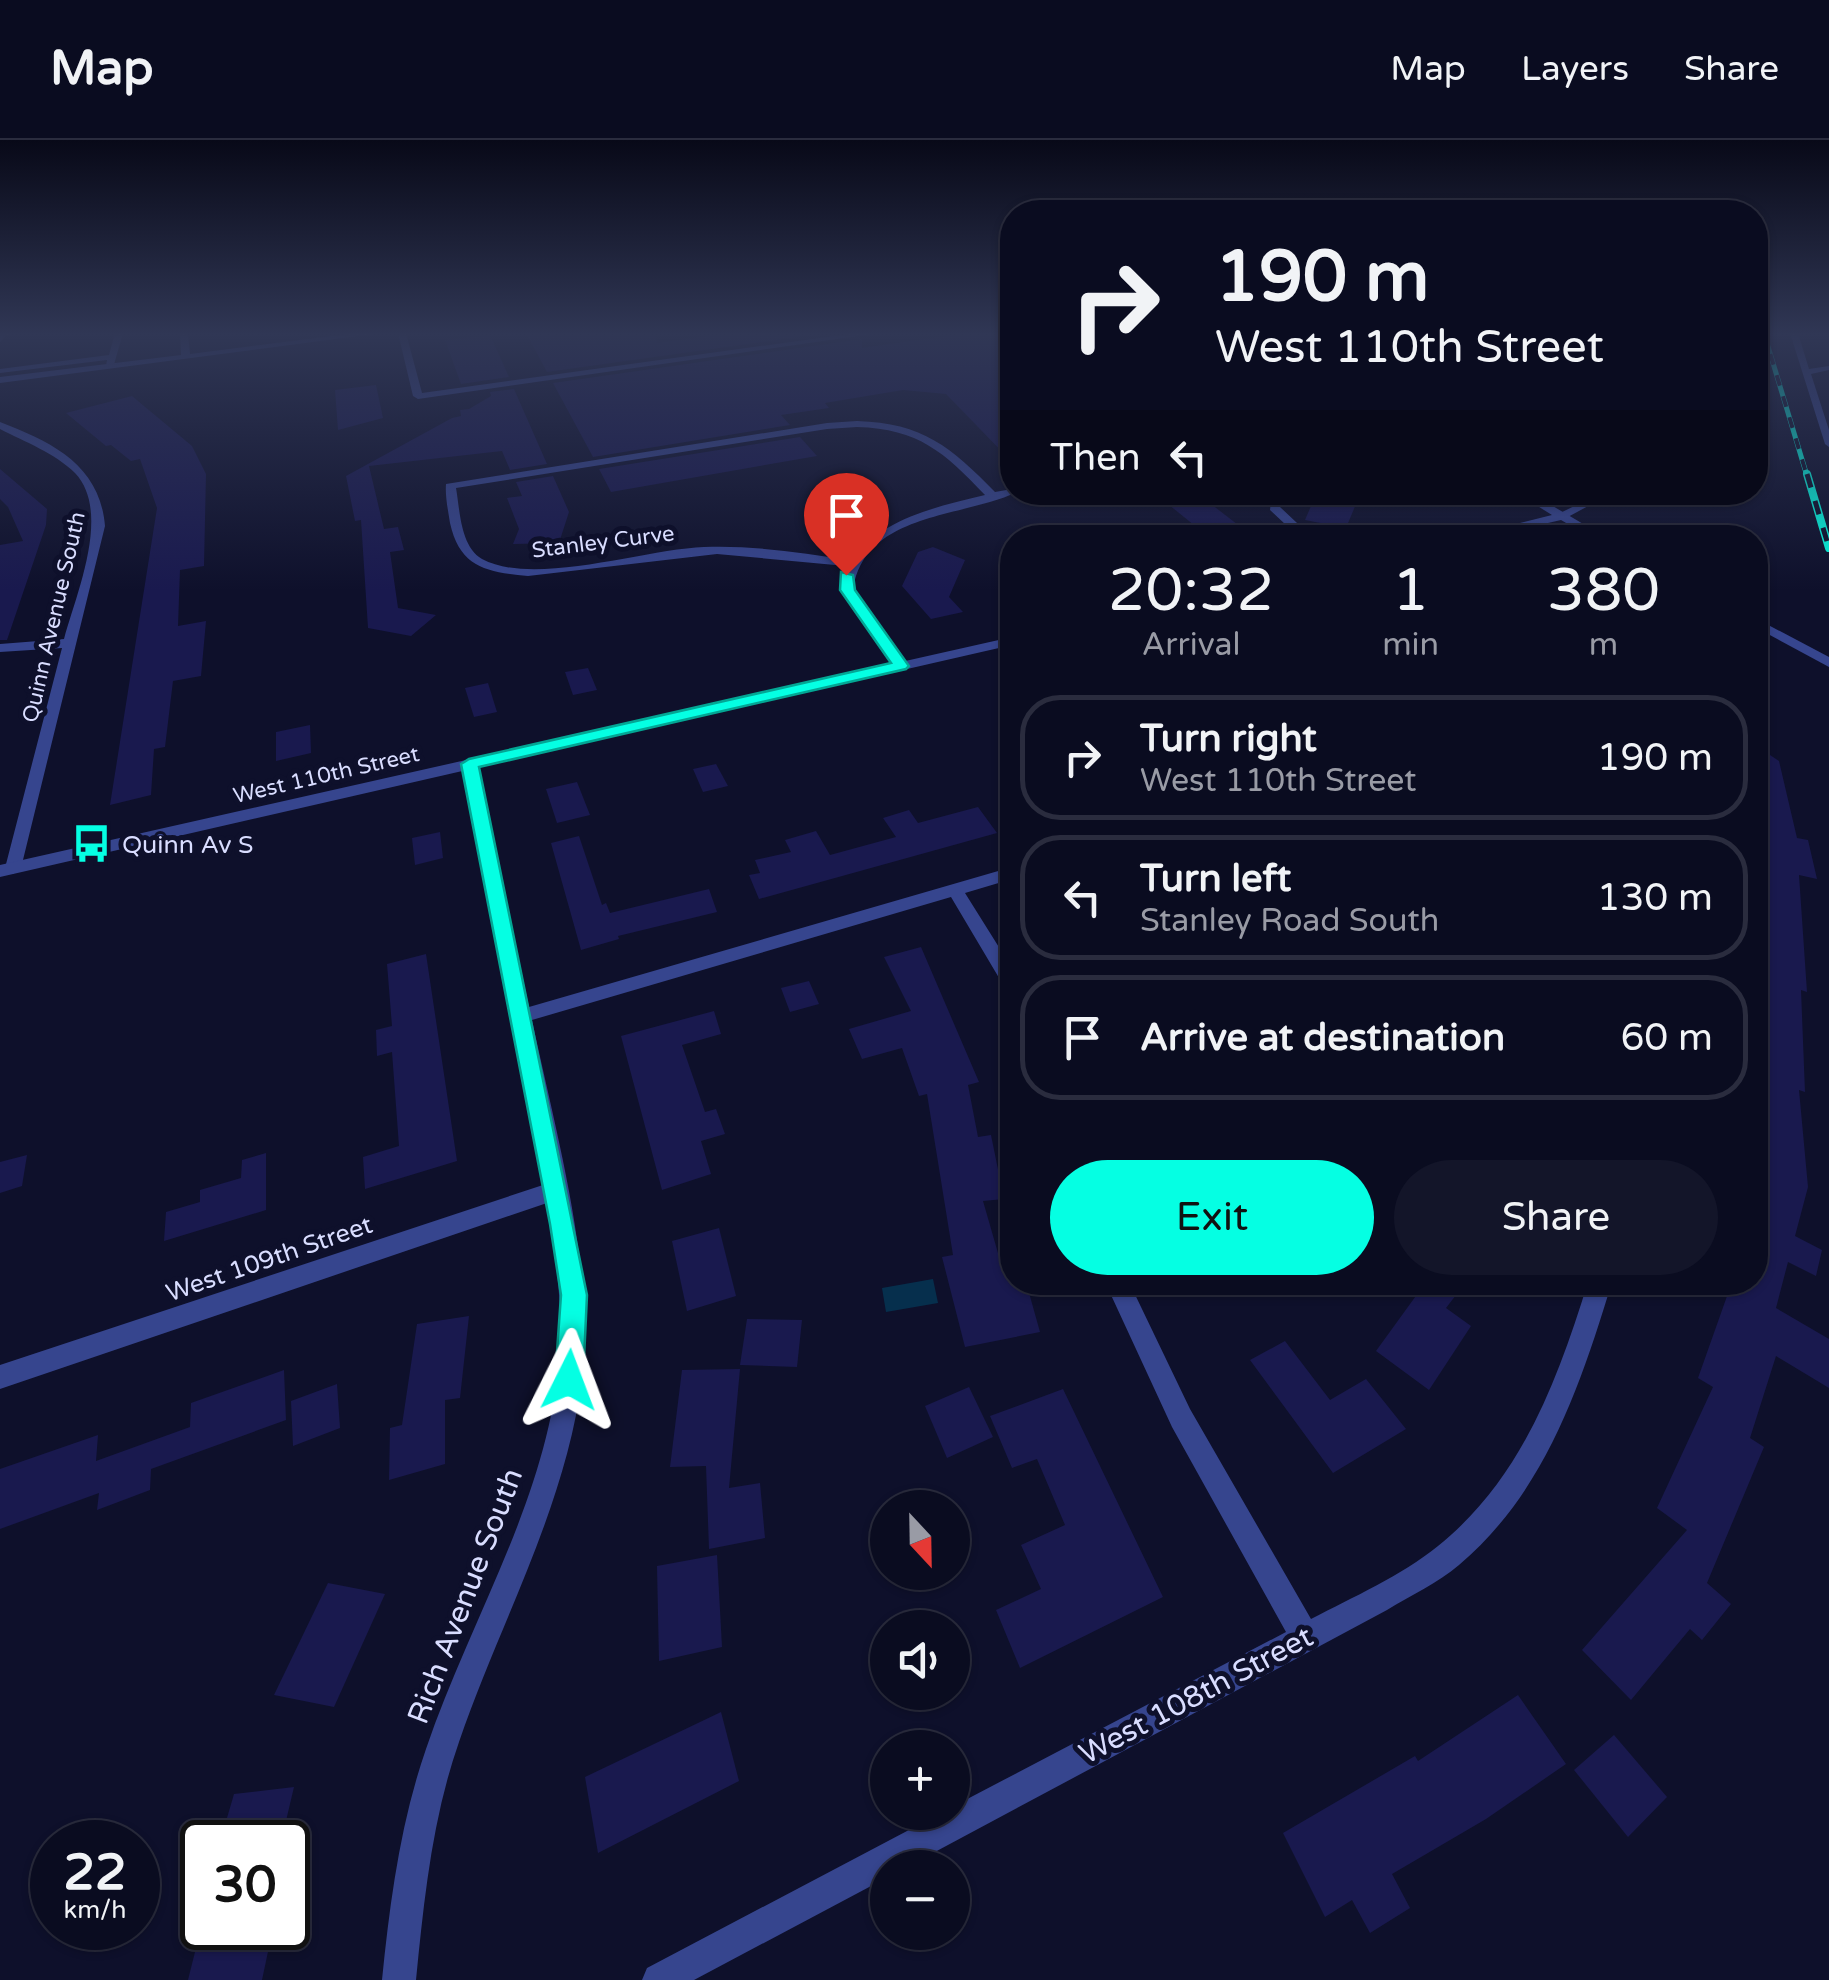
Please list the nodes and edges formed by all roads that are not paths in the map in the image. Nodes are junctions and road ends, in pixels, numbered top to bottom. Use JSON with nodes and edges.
{"nodes":[{"id":1,"x":0,"y":425,"type":"edge"},
{"id":2,"x":1000,"y":495,"type":"edge"},
{"id":3,"x":993,"y":496,"type":"junction"},
{"id":4,"x":1275,"y":505,"type":"edge"},
{"id":5,"x":1543,"y":505,"type":"edge"},
{"id":6,"x":1584,"y":505,"type":"edge"},
{"id":7,"x":1562,"y":516,"type":"junction"},
{"id":8,"x":1293,"y":525,"type":"edge"},
{"id":9,"x":1523,"y":525,"type":"edge"},
{"id":10,"x":1578,"y":525,"type":"edge"},
{"id":11,"x":850,"y":564,"type":"junction"},
{"id":12,"x":1768,"y":629,"type":"edge"},
{"id":13,"x":70,"y":643,"type":"junction"},
{"id":14,"x":1000,"y":643,"type":"edge"},
{"id":15,"x":0,"y":648,"type":"edge"},
{"id":16,"x":1829,"y":663,"type":"edge"},
{"id":17,"x":901,"y":666,"type":"junction"},
{"id":18,"x":469,"y":764,"type":"junction"},
{"id":19,"x":6,"y":869,"type":"edge"},
{"id":20,"x":1000,"y":877,"type":"edge"},
{"id":21,"x":956,"y":890,"type":"junction"},
{"id":22,"x":1000,"y":964,"type":"edge"},
{"id":23,"x":522,"y":1016,"type":"junction"},
{"id":24,"x":556,"y":1190,"type":"junction"},
{"id":25,"x":1123,"y":1295,"type":"edge"},
{"id":26,"x":1596,"y":1295,"type":"edge"},
{"id":27,"x":0,"y":1377,"type":"edge"},
{"id":28,"x":1304,"y":1637,"type":"junction"},
{"id":29,"x":399,"y":1980,"type":"edge"},
{"id":30,"x":659,"y":1980,"type":"edge"}],
"edges":[{"from":1,"to":13,"type":"street","name":"Quinn Avenue South"},
{"from":2,"to":3,"type":"street"},
{"from":3,"to":11,"type":"street"},
{"from":3,"to":11,"type":"street","name":"Stanley Curve"},
{"from":4,"to":8,"type":"street"},
{"from":5,"to":7,"type":"street"},
{"from":6,"to":7,"type":"lane"},
{"from":7,"to":9,"type":"street"},
{"from":7,"to":10,"type":"street"},
{"from":11,"to":17,"type":"street"},
{"from":12,"to":16,"type":"street"},
{"from":13,"to":15,"type":"street"},
{"from":13,"to":19,"type":"street","name":"Quinn Avenue South"},
{"from":14,"to":17,"type":"street","name":"West 110th Street"},
{"from":17,"to":18,"type":"street","name":"West 110th Street"},
{"from":18,"to":19,"type":"street","name":"West 110th Street"},
{"from":18,"to":23,"type":"street","name":"Rich Avenue South"},
{"from":20,"to":21,"type":"street"},
{"from":21,"to":22,"type":"street"},
{"from":21,"to":23,"type":"street"},
{"from":23,"to":24,"type":"street","name":"Rich Avenue South"},
{"from":24,"to":27,"type":"street","name":"West 109th Street"},
{"from":24,"to":29,"type":"street","name":"Rich Avenue South"},
{"from":25,"to":28,"type":"street"},
{"from":26,"to":28,"type":"street","name":"West 108th Street"},
{"from":28,"to":30,"type":"street","name":"West 108th Street"}]}
